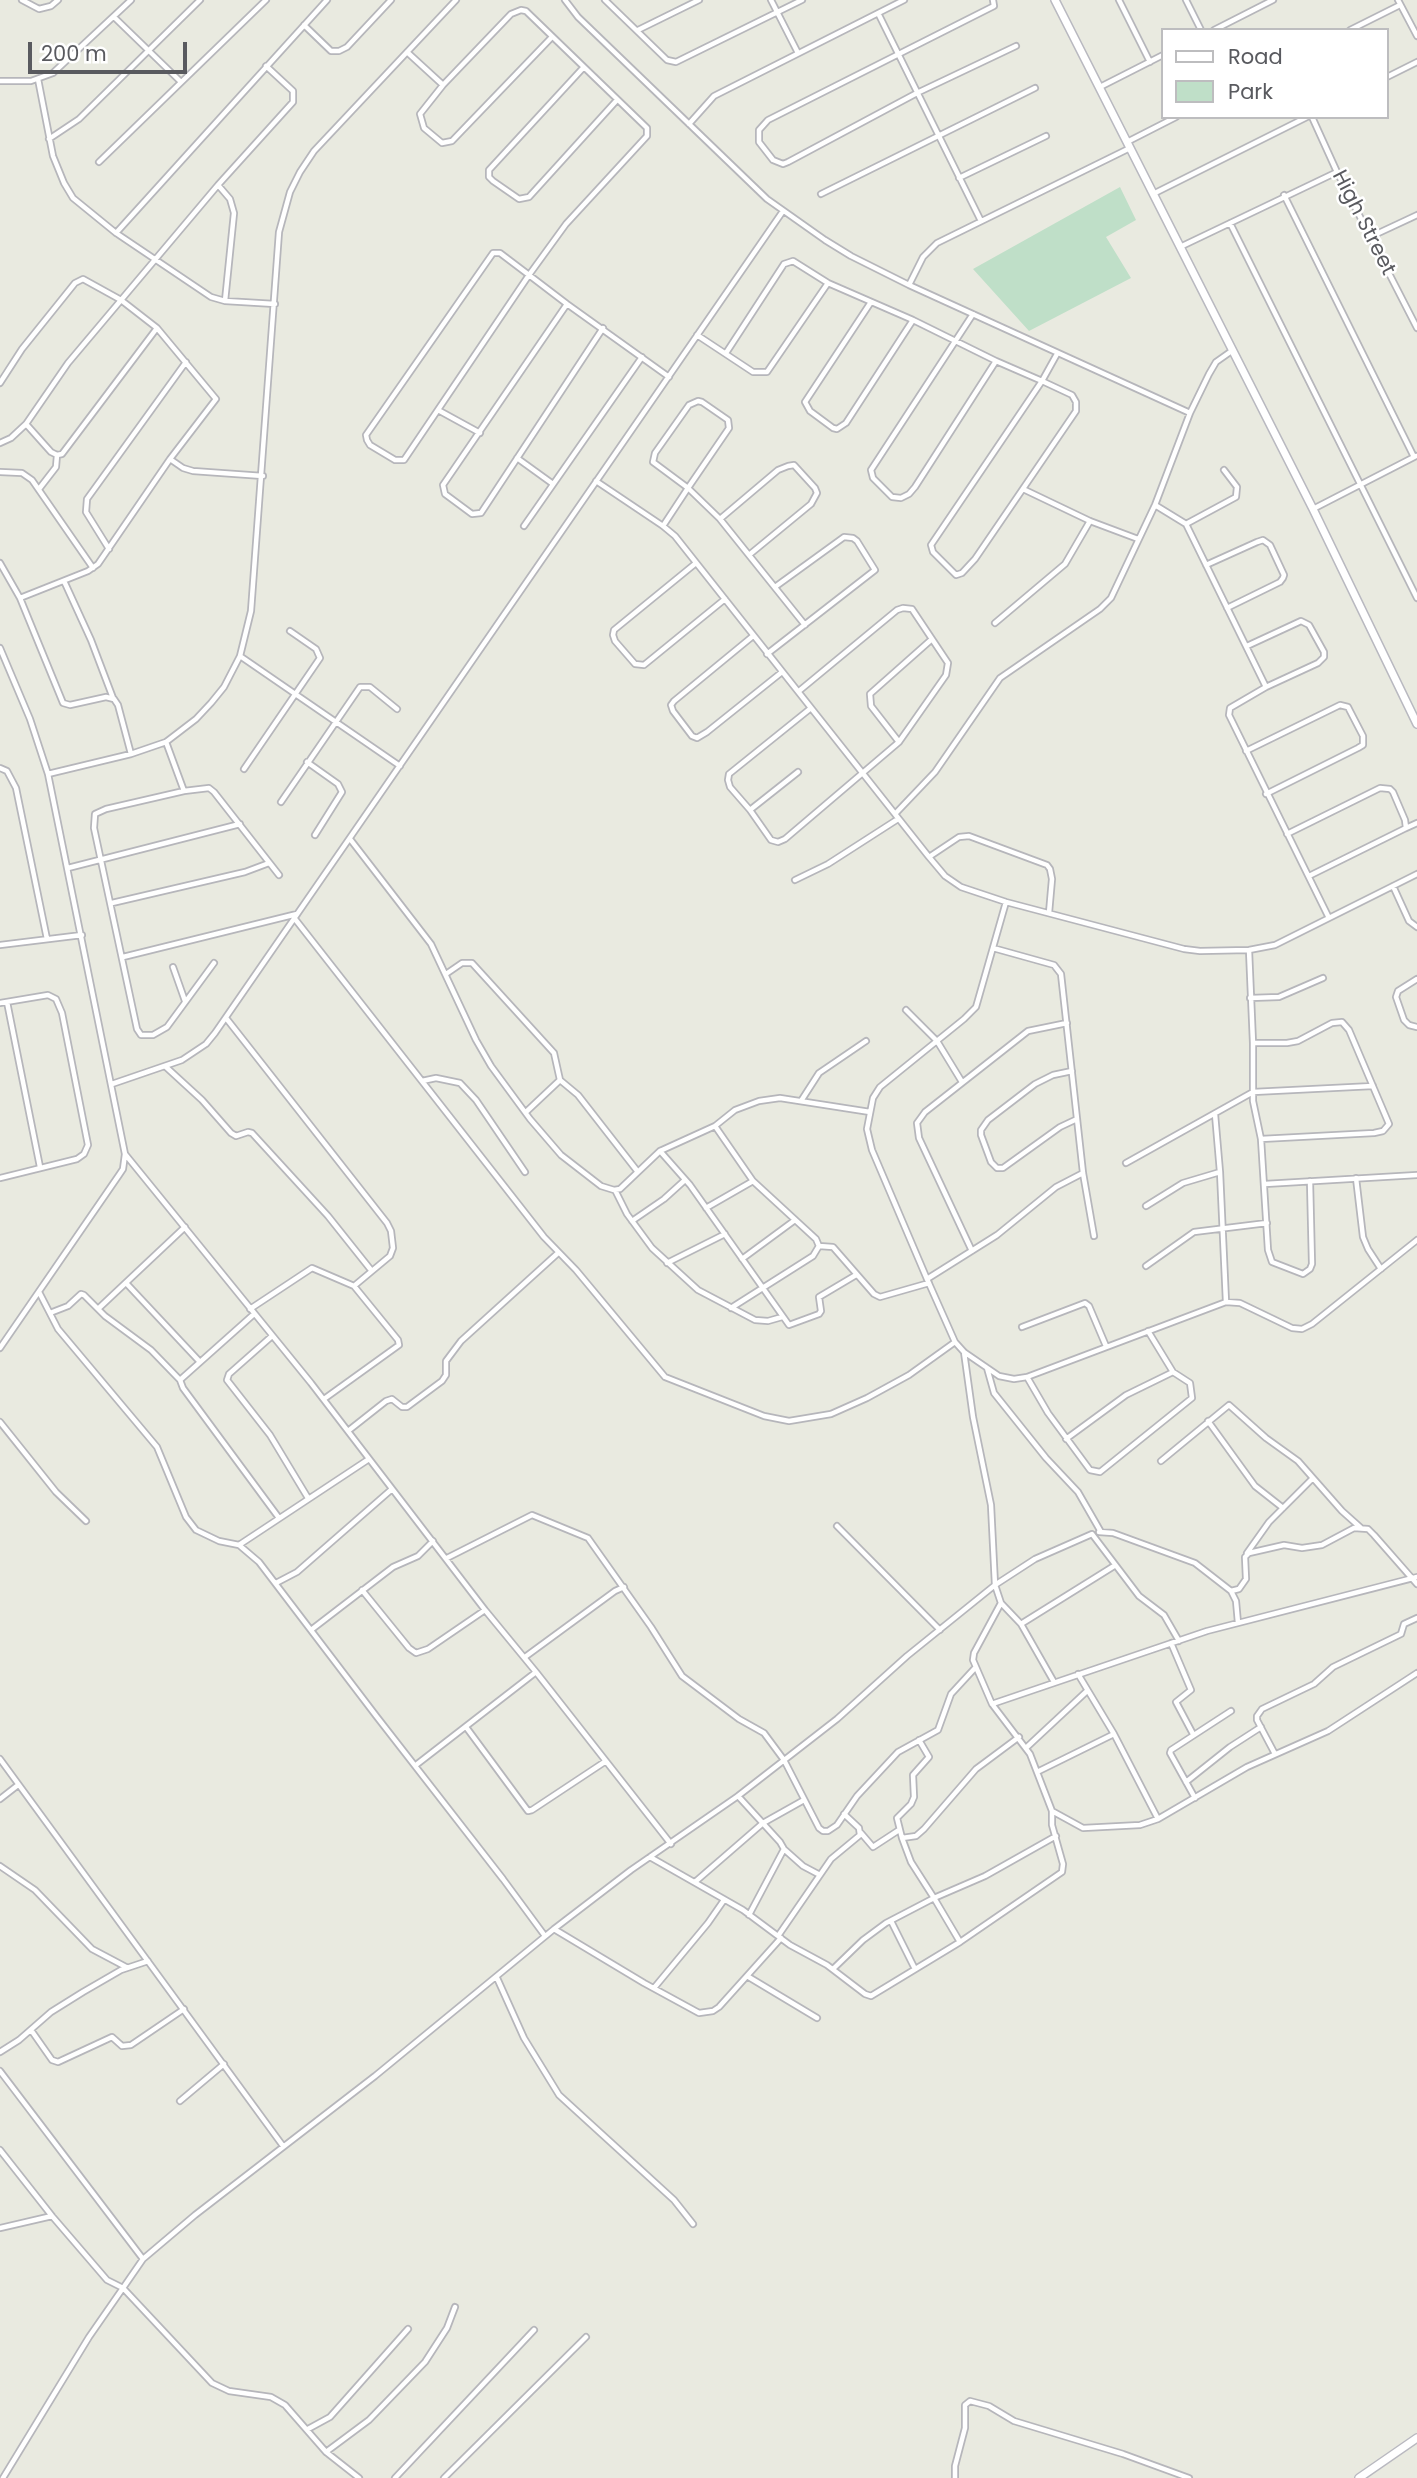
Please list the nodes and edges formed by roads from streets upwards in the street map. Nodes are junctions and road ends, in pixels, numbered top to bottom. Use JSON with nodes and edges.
{"nodes":[{"id":1,"x":22,"y":0,"type":"edge"},
{"id":2,"x":58,"y":0,"type":"edge"},
{"id":3,"x":131,"y":0,"type":"edge"},
{"id":4,"x":200,"y":0,"type":"edge"},
{"id":5,"x":327,"y":0,"type":"edge"},
{"id":6,"x":391,"y":0,"type":"edge"},
{"id":7,"x":456,"y":0,"type":"edge"},
{"id":8,"x":565,"y":0,"type":"edge"},
{"id":9,"x":605,"y":0,"type":"edge"},
{"id":10,"x":699,"y":0,"type":"edge"},
{"id":11,"x":771,"y":0,"type":"edge"},
{"id":12,"x":802,"y":0,"type":"edge"},
{"id":13,"x":904,"y":0,"type":"edge"},
{"id":14,"x":993,"y":0,"type":"edge"},
{"id":15,"x":1055,"y":0,"type":"edge"},
{"id":16,"x":1119,"y":0,"type":"edge"},
{"id":17,"x":1186,"y":0,"type":"edge"},
{"id":18,"x":1253,"y":0,"type":"edge"},
{"id":19,"x":1273,"y":0,"type":"edge"},
{"id":20,"x":262,"y":1,"type":"edge"},
{"id":21,"x":1399,"y":2,"type":"edge"},
{"id":22,"x":1257,"y":8,"type":"junction"},
{"id":23,"x":777,"y":12,"type":"junction"},
{"id":24,"x":877,"y":13,"type":"junction"},
{"id":25,"x":114,"y":17,"type":"junction"},
{"id":26,"x":304,"y":24,"type":"junction"},
{"id":27,"x":1200,"y":28,"type":"edge"},
{"id":28,"x":1218,"y":28,"type":"edge"},
{"id":29,"x":1354,"y":28,"type":"edge"},
{"id":30,"x":638,"y":30,"type":"junction"},
{"id":31,"x":1417,"y":36,"type":"edge"},
{"id":32,"x":551,"y":38,"type":"junction"},
{"id":33,"x":1016,"y":46,"type":"dead end"},
{"id":34,"x":149,"y":51,"type":"junction"},
{"id":35,"x":407,"y":52,"type":"junction"},
{"id":36,"x":798,"y":53,"type":"junction"},
{"id":37,"x":898,"y":55,"type":"junction"},
{"id":38,"x":1162,"y":56,"type":"edge"},
{"id":39,"x":1150,"y":62,"type":"junction"},
{"id":40,"x":1417,"y":62,"type":"edge"},
{"id":41,"x":267,"y":66,"type":"junction"},
{"id":42,"x":583,"y":68,"type":"junction"},
{"id":43,"x":1389,"y":76,"type":"edge"},
{"id":44,"x":38,"y":79,"type":"junction"},
{"id":45,"x":0,"y":81,"type":"edge"},
{"id":46,"x":181,"y":82,"type":"junction"},
{"id":47,"x":443,"y":85,"type":"junction"},
{"id":48,"x":1035,"y":88,"type":"dead end"},
{"id":49,"x":1099,"y":88,"type":"junction"},
{"id":50,"x":917,"y":93,"type":"junction"},
{"id":51,"x":617,"y":100,"type":"junction"},
{"id":52,"x":1174,"y":119,"type":"edge"},
{"id":53,"x":1305,"y":119,"type":"edge"},
{"id":54,"x":1310,"y":119,"type":"edge"},
{"id":55,"x":689,"y":124,"type":"junction"},
{"id":56,"x":938,"y":135,"type":"junction"},
{"id":57,"x":1046,"y":136,"type":"dead end"},
{"id":58,"x":49,"y":140,"type":"junction"},
{"id":59,"x":1128,"y":145,"type":"junction"},
{"id":60,"x":99,"y":162,"type":"dead end"},
{"id":61,"x":1337,"y":172,"type":"junction"},
{"id":62,"x":960,"y":178,"type":"junction"},
{"id":63,"x":218,"y":185,"type":"junction"},
{"id":64,"x":821,"y":194,"type":"dead end"},
{"id":65,"x":1153,"y":194,"type":"junction"},
{"id":66,"x":1284,"y":195,"type":"junction"},
{"id":67,"x":783,"y":211,"type":"junction"},
{"id":68,"x":1417,"y":215,"type":"edge"},
{"id":69,"x":981,"y":221,"type":"junction"},
{"id":70,"x":1230,"y":223,"type":"junction"},
{"id":71,"x":116,"y":233,"type":"junction"},
{"id":72,"x":1370,"y":237,"type":"junction"},
{"id":73,"x":1180,"y":247,"type":"junction"},
{"id":74,"x":155,"y":259,"type":"junction"},
{"id":75,"x":529,"y":275,"type":"junction"},
{"id":76,"x":828,"y":283,"type":"junction"},
{"id":77,"x":909,"y":285,"type":"junction"},
{"id":78,"x":121,"y":300,"type":"junction"},
{"id":79,"x":225,"y":300,"type":"junction"},
{"id":80,"x":871,"y":302,"type":"junction"},
{"id":81,"x":275,"y":304,"type":"junction"},
{"id":82,"x":567,"y":304,"type":"junction"},
{"id":83,"x":973,"y":314,"type":"junction"},
{"id":84,"x":913,"y":320,"type":"junction"},
{"id":85,"x":157,"y":328,"type":"junction"},
{"id":86,"x":603,"y":328,"type":"junction"},
{"id":87,"x":1417,"y":328,"type":"edge"},
{"id":88,"x":697,"y":335,"type":"junction"},
{"id":89,"x":957,"y":340,"type":"junction"},
{"id":90,"x":1233,"y":350,"type":"junction"},
{"id":91,"x":726,"y":353,"type":"junction"},
{"id":92,"x":1057,"y":354,"type":"junction"},
{"id":93,"x":642,"y":357,"type":"junction"},
{"id":94,"x":996,"y":360,"type":"junction"},
{"id":95,"x":186,"y":362,"type":"junction"},
{"id":96,"x":668,"y":377,"type":"junction"},
{"id":97,"x":1042,"y":381,"type":"junction"},
{"id":98,"x":0,"y":383,"type":"edge"},
{"id":99,"x":438,"y":410,"type":"junction"},
{"id":100,"x":1190,"y":414,"type":"junction"},
{"id":101,"x":26,"y":424,"type":"junction"},
{"id":102,"x":480,"y":433,"type":"junction"},
{"id":103,"x":0,"y":443,"type":"edge"},
{"id":104,"x":57,"y":455,"type":"junction"},
{"id":105,"x":1416,"y":456,"type":"edge"},
{"id":106,"x":517,"y":458,"type":"junction"},
{"id":107,"x":170,"y":459,"type":"junction"},
{"id":108,"x":1224,"y":470,"type":"dead end"},
{"id":109,"x":0,"y":472,"type":"edge"},
{"id":110,"x":263,"y":475,"type":"junction"},
{"id":111,"x":596,"y":481,"type":"junction"},
{"id":112,"x":553,"y":484,"type":"junction"},
{"id":113,"x":1360,"y":484,"type":"junction"},
{"id":114,"x":688,"y":488,"type":"junction"},
{"id":115,"x":39,"y":489,"type":"junction"},
{"id":116,"x":1023,"y":489,"type":"junction"},
{"id":117,"x":1155,"y":505,"type":"junction"},
{"id":118,"x":1313,"y":509,"type":"junction"},
{"id":119,"x":720,"y":519,"type":"junction"},
{"id":120,"x":1090,"y":521,"type":"junction"},
{"id":121,"x":1185,"y":524,"type":"junction"},
{"id":122,"x":524,"y":526,"type":"dead end"},
{"id":123,"x":663,"y":526,"type":"junction"},
{"id":124,"x":1138,"y":539,"type":"junction"},
{"id":125,"x":110,"y":549,"type":"junction"},
{"id":126,"x":749,"y":555,"type":"junction"},
{"id":127,"x":0,"y":563,"type":"edge"},
{"id":128,"x":696,"y":564,"type":"junction"},
{"id":129,"x":1206,"y":565,"type":"junction"},
{"id":130,"x":93,"y":568,"type":"junction"},
{"id":131,"x":64,"y":581,"type":"junction"},
{"id":132,"x":775,"y":587,"type":"junction"},
{"id":133,"x":1417,"y":597,"type":"edge"},
{"id":134,"x":20,"y":598,"type":"junction"},
{"id":135,"x":725,"y":599,"type":"junction"},
{"id":136,"x":1227,"y":608,"type":"junction"},
{"id":137,"x":995,"y":624,"type":"dead end"},
{"id":138,"x":805,"y":625,"type":"junction"},
{"id":139,"x":290,"y":631,"type":"dead end"},
{"id":140,"x":753,"y":636,"type":"junction"},
{"id":141,"x":932,"y":639,"type":"junction"},
{"id":142,"x":1247,"y":646,"type":"junction"},
{"id":143,"x":0,"y":648,"type":"edge"},
{"id":144,"x":767,"y":654,"type":"junction"},
{"id":145,"x":240,"y":656,"type":"junction"},
{"id":146,"x":782,"y":672,"type":"junction"},
{"id":147,"x":1266,"y":687,"type":"junction"},
{"id":148,"x":799,"y":691,"type":"junction"},
{"id":149,"x":296,"y":695,"type":"junction"},
{"id":150,"x":114,"y":699,"type":"junction"},
{"id":151,"x":811,"y":708,"type":"junction"},
{"id":152,"x":397,"y":709,"type":"dead end"},
{"id":153,"x":335,"y":722,"type":"junction"},
{"id":154,"x":1417,"y":724,"type":"edge"},
{"id":155,"x":166,"y":742,"type":"junction"},
{"id":156,"x":899,"y":743,"type":"junction"},
{"id":157,"x":1246,"y":751,"type":"junction"},
{"id":158,"x":131,"y":754,"type":"junction"},
{"id":159,"x":307,"y":762,"type":"junction"},
{"id":160,"x":400,"y":766,"type":"junction"},
{"id":161,"x":0,"y":768,"type":"edge"},
{"id":162,"x":244,"y":769,"type":"dead end"},
{"id":163,"x":798,"y":772,"type":"dead end"},
{"id":164,"x":48,"y":774,"type":"junction"},
{"id":165,"x":862,"y":774,"type":"junction"},
{"id":166,"x":184,"y":791,"type":"junction"},
{"id":167,"x":1266,"y":794,"type":"junction"},
{"id":168,"x":281,"y":802,"type":"dead end"},
{"id":169,"x":750,"y":810,"type":"junction"},
{"id":170,"x":897,"y":816,"type":"junction"},
{"id":171,"x":1417,"y":823,"type":"edge"},
{"id":172,"x":240,"y":824,"type":"junction"},
{"id":173,"x":1406,"y":828,"type":"junction"},
{"id":174,"x":1287,"y":834,"type":"junction"},
{"id":175,"x":314,"y":835,"type":"dead end"},
{"id":176,"x":350,"y":838,"type":"junction"},
{"id":177,"x":102,"y":858,"type":"junction"},
{"id":178,"x":929,"y":858,"type":"junction"},
{"id":179,"x":270,"y":863,"type":"junction"},
{"id":180,"x":67,"y":868,"type":"junction"},
{"id":181,"x":1417,"y":874,"type":"edge"},
{"id":182,"x":279,"y":875,"type":"dead end"},
{"id":183,"x":1309,"y":876,"type":"junction"},
{"id":184,"x":795,"y":880,"type":"dead end"},
{"id":185,"x":1393,"y":886,"type":"junction"},
{"id":186,"x":1006,"y":902,"type":"junction"},
{"id":187,"x":112,"y":903,"type":"junction"},
{"id":188,"x":1049,"y":913,"type":"junction"},
{"id":189,"x":296,"y":916,"type":"junction"},
{"id":190,"x":1329,"y":918,"type":"junction"},
{"id":191,"x":1417,"y":927,"type":"edge"},
{"id":192,"x":82,"y":935,"type":"junction"},
{"id":193,"x":47,"y":939,"type":"junction"},
{"id":194,"x":0,"y":945,"type":"edge"},
{"id":195,"x":993,"y":947,"type":"junction"},
{"id":196,"x":1249,"y":950,"type":"junction"},
{"id":197,"x":122,"y":957,"type":"junction"},
{"id":198,"x":214,"y":963,"type":"dead end"},
{"id":199,"x":173,"y":967,"type":"dead end"},
{"id":200,"x":446,"y":974,"type":"junction"},
{"id":201,"x":1323,"y":978,"type":"dead end"},
{"id":202,"x":1417,"y":979,"type":"edge"},
{"id":203,"x":1250,"y":998,"type":"junction"},
{"id":204,"x":185,"y":1001,"type":"junction"},
{"id":205,"x":7,"y":1002,"type":"junction"},
{"id":206,"x":0,"y":1003,"type":"edge"},
{"id":207,"x":906,"y":1010,"type":"dead end"},
{"id":208,"x":226,"y":1018,"type":"junction"},
{"id":209,"x":1067,"y":1023,"type":"junction"},
{"id":210,"x":1417,"y":1027,"type":"edge"},
{"id":211,"x":866,"y":1041,"type":"dead end"},
{"id":212,"x":937,"y":1041,"type":"junction"},
{"id":213,"x":1253,"y":1043,"type":"junction"},
{"id":214,"x":166,"y":1067,"type":"junction"},
{"id":215,"x":1072,"y":1070,"type":"junction"},
{"id":216,"x":560,"y":1080,"type":"junction"},
{"id":217,"x":422,"y":1081,"type":"junction"},
{"id":218,"x":962,"y":1082,"type":"junction"},
{"id":219,"x":111,"y":1084,"type":"junction"},
{"id":220,"x":1373,"y":1086,"type":"junction"},
{"id":221,"x":1253,"y":1091,"type":"junction"},
{"id":222,"x":802,"y":1101,"type":"junction"},
{"id":223,"x":526,"y":1112,"type":"junction"},
{"id":224,"x":870,"y":1112,"type":"junction"},
{"id":225,"x":1214,"y":1114,"type":"junction"},
{"id":226,"x":1077,"y":1119,"type":"junction"},
{"id":227,"x":715,"y":1126,"type":"junction"},
{"id":228,"x":1261,"y":1139,"type":"junction"},
{"id":229,"x":660,"y":1151,"type":"junction"},
{"id":230,"x":125,"y":1154,"type":"junction"},
{"id":231,"x":1126,"y":1163,"type":"dead end"},
{"id":232,"x":40,"y":1167,"type":"junction"},
{"id":233,"x":525,"y":1172,"type":"dead end"},
{"id":234,"x":638,"y":1172,"type":"junction"},
{"id":235,"x":1220,"y":1172,"type":"junction"},
{"id":236,"x":1083,"y":1173,"type":"junction"},
{"id":237,"x":1417,"y":1175,"type":"edge"},
{"id":238,"x":0,"y":1178,"type":"edge"},
{"id":239,"x":1356,"y":1178,"type":"junction"},
{"id":240,"x":685,"y":1180,"type":"junction"},
{"id":241,"x":753,"y":1181,"type":"junction"},
{"id":242,"x":1310,"y":1181,"type":"junction"},
{"id":243,"x":1265,"y":1184,"type":"junction"},
{"id":244,"x":614,"y":1190,"type":"junction"},
{"id":245,"x":1146,"y":1206,"type":"dead end"},
{"id":246,"x":706,"y":1208,"type":"junction"},
{"id":247,"x":795,"y":1220,"type":"junction"},
{"id":248,"x":632,"y":1221,"type":"junction"},
{"id":249,"x":1267,"y":1223,"type":"junction"},
{"id":250,"x":185,"y":1227,"type":"junction"},
{"id":251,"x":1222,"y":1227,"type":"junction"},
{"id":252,"x":724,"y":1234,"type":"junction"},
{"id":253,"x":1094,"y":1236,"type":"dead end"},
{"id":254,"x":1417,"y":1240,"type":"edge"},
{"id":255,"x":819,"y":1246,"type":"junction"},
{"id":256,"x":972,"y":1251,"type":"junction"},
{"id":257,"x":558,"y":1253,"type":"junction"},
{"id":258,"x":742,"y":1258,"type":"junction"},
{"id":259,"x":667,"y":1263,"type":"junction"},
{"id":260,"x":1146,"y":1266,"type":"dead end"},
{"id":261,"x":1381,"y":1269,"type":"junction"},
{"id":262,"x":371,"y":1270,"type":"junction"},
{"id":263,"x":856,"y":1275,"type":"junction"},
{"id":264,"x":928,"y":1281,"type":"junction"},
{"id":265,"x":127,"y":1283,"type":"junction"},
{"id":266,"x":354,"y":1286,"type":"junction"},
{"id":267,"x":761,"y":1286,"type":"junction"},
{"id":268,"x":38,"y":1292,"type":"junction"},
{"id":269,"x":1226,"y":1302,"type":"junction"},
{"id":270,"x":99,"y":1308,"type":"junction"},
{"id":271,"x":731,"y":1308,"type":"junction"},
{"id":272,"x":252,"y":1312,"type":"junction"},
{"id":273,"x":50,"y":1314,"type":"junction"},
{"id":274,"x":782,"y":1317,"type":"junction"},
{"id":275,"x":1022,"y":1327,"type":"dead end"},
{"id":276,"x":1147,"y":1331,"type":"junction"},
{"id":277,"x":272,"y":1336,"type":"junction"},
{"id":278,"x":955,"y":1342,"type":"junction"},
{"id":279,"x":1107,"y":1346,"type":"junction"},
{"id":280,"x":0,"y":1348,"type":"edge"},
{"id":281,"x":964,"y":1352,"type":"junction"},
{"id":282,"x":200,"y":1362,"type":"junction"},
{"id":283,"x":987,"y":1367,"type":"junction"},
{"id":284,"x":1172,"y":1372,"type":"junction"},
{"id":285,"x":1027,"y":1377,"type":"junction"},
{"id":286,"x":180,"y":1380,"type":"junction"},
{"id":287,"x":324,"y":1399,"type":"junction"},
{"id":288,"x":1208,"y":1421,"type":"junction"},
{"id":289,"x":0,"y":1422,"type":"edge"},
{"id":290,"x":348,"y":1431,"type":"junction"},
{"id":291,"x":1066,"y":1439,"type":"junction"},
{"id":292,"x":369,"y":1459,"type":"junction"},
{"id":293,"x":1161,"y":1461,"type":"dead end"},
{"id":294,"x":1313,"y":1478,"type":"junction"},
{"id":295,"x":392,"y":1489,"type":"junction"},
{"id":296,"x":308,"y":1498,"type":"junction"},
{"id":297,"x":1283,"y":1508,"type":"junction"},
{"id":298,"x":279,"y":1518,"type":"junction"},
{"id":299,"x":86,"y":1521,"type":"dead end"},
{"id":300,"x":837,"y":1526,"type":"dead end"},
{"id":301,"x":1361,"y":1528,"type":"junction"},
{"id":302,"x":1101,"y":1532,"type":"junction"},
{"id":303,"x":1091,"y":1534,"type":"junction"},
{"id":304,"x":433,"y":1541,"type":"junction"},
{"id":305,"x":239,"y":1545,"type":"junction"},
{"id":306,"x":1245,"y":1557,"type":"junction"},
{"id":307,"x":447,"y":1559,"type":"junction"},
{"id":308,"x":1114,"y":1566,"type":"junction"},
{"id":309,"x":1414,"y":1578,"type":"edge"},
{"id":310,"x":276,"y":1583,"type":"junction"},
{"id":311,"x":1417,"y":1584,"type":"edge"},
{"id":312,"x":995,"y":1585,"type":"junction"},
{"id":313,"x":624,"y":1587,"type":"junction"},
{"id":314,"x":362,"y":1590,"type":"junction"},
{"id":315,"x":1231,"y":1591,"type":"junction"},
{"id":316,"x":1001,"y":1603,"type":"junction"},
{"id":317,"x":485,"y":1610,"type":"junction"},
{"id":318,"x":1417,"y":1618,"type":"edge"},
{"id":319,"x":1238,"y":1623,"type":"junction"},
{"id":320,"x":1021,"y":1624,"type":"junction"},
{"id":321,"x":311,"y":1630,"type":"junction"},
{"id":322,"x":940,"y":1630,"type":"junction"},
{"id":323,"x":1179,"y":1641,"type":"junction"},
{"id":324,"x":1171,"y":1643,"type":"junction"},
{"id":325,"x":525,"y":1657,"type":"junction"},
{"id":326,"x":975,"y":1668,"type":"junction"},
{"id":327,"x":537,"y":1672,"type":"junction"},
{"id":328,"x":1417,"y":1673,"type":"edge"},
{"id":329,"x":1078,"y":1674,"type":"junction"},
{"id":330,"x":1054,"y":1682,"type":"junction"},
{"id":331,"x":1088,"y":1690,"type":"junction"},
{"id":332,"x":992,"y":1704,"type":"junction"},
{"id":333,"x":1231,"y":1711,"type":"dead end"},
{"id":334,"x":466,"y":1727,"type":"junction"},
{"id":335,"x":1261,"y":1727,"type":"junction"},
{"id":336,"x":1114,"y":1734,"type":"junction"},
{"id":337,"x":1194,"y":1734,"type":"junction"},
{"id":338,"x":1019,"y":1737,"type":"junction"},
{"id":339,"x":919,"y":1740,"type":"junction"},
{"id":340,"x":1027,"y":1747,"type":"junction"},
{"id":341,"x":1275,"y":1754,"type":"junction"},
{"id":342,"x":0,"y":1759,"type":"edge"},
{"id":343,"x":784,"y":1760,"type":"junction"},
{"id":344,"x":606,"y":1761,"type":"junction"},
{"id":345,"x":416,"y":1765,"type":"junction"},
{"id":346,"x":1037,"y":1772,"type":"junction"},
{"id":347,"x":1186,"y":1782,"type":"junction"},
{"id":348,"x":18,"y":1786,"type":"junction"},
{"id":349,"x":738,"y":1796,"type":"junction"},
{"id":350,"x":1195,"y":1798,"type":"junction"},
{"id":351,"x":0,"y":1799,"type":"edge"},
{"id":352,"x":804,"y":1800,"type":"junction"},
{"id":353,"x":1052,"y":1811,"type":"junction"},
{"id":354,"x":845,"y":1814,"type":"junction"},
{"id":355,"x":1158,"y":1819,"type":"junction"},
{"id":356,"x":763,"y":1823,"type":"junction"},
{"id":357,"x":899,"y":1830,"type":"junction"},
{"id":358,"x":861,"y":1833,"type":"junction"},
{"id":359,"x":1056,"y":1836,"type":"junction"},
{"id":360,"x":902,"y":1838,"type":"junction"},
{"id":361,"x":671,"y":1844,"type":"junction"},
{"id":362,"x":784,"y":1849,"type":"junction"},
{"id":363,"x":650,"y":1857,"type":"junction"},
{"id":364,"x":0,"y":1866,"type":"edge"},
{"id":365,"x":821,"y":1875,"type":"junction"},
{"id":366,"x":695,"y":1882,"type":"junction"},
{"id":367,"x":934,"y":1898,"type":"junction"},
{"id":368,"x":724,"y":1900,"type":"junction"},
{"id":369,"x":749,"y":1915,"type":"junction"},
{"id":370,"x":891,"y":1921,"type":"junction"},
{"id":371,"x":554,"y":1929,"type":"junction"},
{"id":372,"x":545,"y":1937,"type":"junction"},
{"id":373,"x":779,"y":1937,"type":"junction"},
{"id":374,"x":960,"y":1942,"type":"junction"},
{"id":375,"x":148,"y":1961,"type":"junction"},
{"id":376,"x":127,"y":1967,"type":"junction"},
{"id":377,"x":833,"y":1969,"type":"junction"},
{"id":378,"x":915,"y":1969,"type":"junction"},
{"id":379,"x":747,"y":1976,"type":"junction"},
{"id":380,"x":497,"y":1978,"type":"junction"},
{"id":381,"x":654,"y":1988,"type":"junction"},
{"id":382,"x":184,"y":2009,"type":"junction"},
{"id":383,"x":817,"y":2018,"type":"dead end"},
{"id":384,"x":31,"y":2030,"type":"junction"},
{"id":385,"x":0,"y":2052,"type":"edge"},
{"id":386,"x":223,"y":2064,"type":"junction"},
{"id":387,"x":0,"y":2071,"type":"edge"},
{"id":388,"x":180,"y":2101,"type":"dead end"},
{"id":389,"x":283,"y":2146,"type":"junction"},
{"id":390,"x":0,"y":2150,"type":"edge"},
{"id":391,"x":52,"y":2216,"type":"junction"},
{"id":392,"x":693,"y":2224,"type":"dead end"},
{"id":393,"x":0,"y":2228,"type":"edge"},
{"id":394,"x":143,"y":2259,"type":"junction"},
{"id":395,"x":123,"y":2288,"type":"junction"},
{"id":396,"x":455,"y":2307,"type":"dead end"},
{"id":397,"x":408,"y":2329,"type":"dead end"},
{"id":398,"x":534,"y":2330,"type":"dead end"},
{"id":399,"x":586,"y":2337,"type":"dead end"},
{"id":400,"x":308,"y":2429,"type":"junction"},
{"id":401,"x":1417,"y":2438,"type":"edge"},
{"id":402,"x":326,"y":2452,"type":"junction"},
{"id":403,"x":3,"y":2478,"type":"edge"},
{"id":404,"x":359,"y":2478,"type":"edge"},
{"id":405,"x":396,"y":2478,"type":"edge"},
{"id":406,"x":444,"y":2478,"type":"edge"},
{"id":407,"x":955,"y":2478,"type":"edge"},
{"id":408,"x":1189,"y":2478,"type":"edge"},
{"id":409,"x":1359,"y":2478,"type":"edge"}],
"edges":[{"from":1,"to":2,"type":"street"},
{"from":3,"to":25,"type":"street"},
{"from":4,"to":34,"type":"street"},
{"from":5,"to":26,"type":"street"},
{"from":6,"to":26,"type":"street"},
{"from":7,"to":35,"type":"street"},
{"from":8,"to":55,"type":"street"},
{"from":9,"to":30,"type":"street"},
{"from":10,"to":30,"type":"street"},
{"from":11,"to":23,"type":"street"},
{"from":12,"to":23,"type":"street"},
{"from":13,"to":24,"type":"street"},
{"from":14,"to":37,"type":"street"},
{"from":15,"to":49,"type":"street"},
{"from":16,"to":39,"type":"street"},
{"from":17,"to":27,"type":"street"},
{"from":18,"to":22,"type":"street"},
{"from":19,"to":22,"type":"street"},
{"from":20,"to":46,"type":"street"},
{"from":21,"to":29,"type":"street"},
{"from":21,"to":31,"type":"street"},
{"from":22,"to":28,"type":"street"},
{"from":23,"to":30,"type":"street"},
{"from":23,"to":36,"type":"street"},
{"from":24,"to":36,"type":"street"},
{"from":24,"to":37,"type":"street"},
{"from":25,"to":34,"type":"street"},
{"from":25,"to":44,"type":"street"},
{"from":26,"to":41,"type":"street"},
{"from":32,"to":42,"type":"street"},
{"from":32,"to":47,"type":"street"},
{"from":32,"to":47,"type":"street"},
{"from":33,"to":50,"type":"street"},
{"from":34,"to":46,"type":"street"},
{"from":34,"to":58,"type":"street"},
{"from":35,"to":47,"type":"street"},
{"from":35,"to":81,"type":"street"},
{"from":36,"to":55,"type":"street"},
{"from":37,"to":50,"type":"street"},
{"from":37,"to":50,"type":"street"},
{"from":38,"to":39,"type":"street"},
{"from":39,"to":49,"type":"street"},
{"from":40,"to":43,"type":"street"},
{"from":41,"to":63,"type":"street"},
{"from":41,"to":71,"type":"street"},
{"from":42,"to":51,"type":"street"},
{"from":42,"to":51,"type":"street"},
{"from":44,"to":45,"type":"street"},
{"from":44,"to":58,"type":"street"},
{"from":46,"to":60,"type":"street"},
{"from":48,"to":56,"type":"street"},
{"from":49,"to":59,"type":"street"},
{"from":50,"to":56,"type":"street"},
{"from":51,"to":75,"type":"street"},
{"from":52,"to":59,"type":"street"},
{"from":53,"to":65,"type":"street"},
{"from":54,"to":61,"type":"street","name":"High Street"},
{"from":55,"to":67,"type":"street"},
{"from":56,"to":62,"type":"street"},
{"from":56,"to":64,"type":"street"},
{"from":57,"to":62,"type":"street"},
{"from":58,"to":71,"type":"street"},
{"from":59,"to":65,"type":"street"},
{"from":59,"to":69,"type":"street"},
{"from":61,"to":66,"type":"street"},
{"from":61,"to":72,"type":"street","name":"High Street"},
{"from":62,"to":69,"type":"street"},
{"from":63,"to":74,"type":"street"},
{"from":63,"to":79,"type":"street"},
{"from":65,"to":73,"type":"street"},
{"from":66,"to":70,"type":"street"},
{"from":66,"to":105,"type":"street"},
{"from":67,"to":77,"type":"street"},
{"from":67,"to":88,"type":"street"},
{"from":68,"to":72,"type":"street"},
{"from":69,"to":77,"type":"street"},
{"from":70,"to":73,"type":"street"},
{"from":70,"to":113,"type":"street"},
{"from":71,"to":74,"type":"street"},
{"from":72,"to":87,"type":"street","name":"High Street"},
{"from":73,"to":90,"type":"street"},
{"from":74,"to":78,"type":"street"},
{"from":74,"to":79,"type":"street"},
{"from":75,"to":82,"type":"street"},
{"from":75,"to":99,"type":"street"},
{"from":75,"to":99,"type":"street"},
{"from":76,"to":80,"type":"street"},
{"from":76,"to":91,"type":"street"},
{"from":76,"to":91,"type":"street"},
{"from":77,"to":83,"type":"street"},
{"from":78,"to":85,"type":"street"},
{"from":78,"to":98,"type":"street"},
{"from":78,"to":101,"type":"street"},
{"from":79,"to":81,"type":"street"},
{"from":80,"to":84,"type":"street"},
{"from":80,"to":84,"type":"street"},
{"from":81,"to":110,"type":"street"},
{"from":82,"to":86,"type":"street"},
{"from":82,"to":102,"type":"street"},
{"from":83,"to":89,"type":"street"},
{"from":83,"to":92,"type":"street"},
{"from":84,"to":89,"type":"street"},
{"from":85,"to":95,"type":"street"},
{"from":85,"to":104,"type":"street"},
{"from":86,"to":93,"type":"street"},
{"from":86,"to":106,"type":"street"},
{"from":88,"to":91,"type":"street"},
{"from":88,"to":96,"type":"street"},
{"from":89,"to":94,"type":"street"},
{"from":89,"to":94,"type":"street"},
{"from":90,"to":100,"type":"street"},
{"from":90,"to":118,"type":"street"},
{"from":92,"to":97,"type":"street"},
{"from":92,"to":100,"type":"street"},
{"from":93,"to":96,"type":"street"},
{"from":93,"to":112,"type":"street"},
{"from":94,"to":97,"type":"street"},
{"from":95,"to":107,"type":"street"},
{"from":95,"to":125,"type":"street"},
{"from":96,"to":111,"type":"street"},
{"from":97,"to":116,"type":"street"},
{"from":97,"to":116,"type":"street"},
{"from":99,"to":102,"type":"street"},
{"from":100,"to":117,"type":"street"},
{"from":101,"to":103,"type":"street"},
{"from":101,"to":104,"type":"street"},
{"from":102,"to":106,"type":"street"},
{"from":104,"to":115,"type":"street"},
{"from":105,"to":113,"type":"street"},
{"from":106,"to":112,"type":"street"},
{"from":107,"to":110,"type":"street"},
{"from":107,"to":125,"type":"street"},
{"from":108,"to":121,"type":"street"},
{"from":109,"to":115,"type":"street"},
{"from":110,"to":145,"type":"street"},
{"from":111,"to":123,"type":"street"},
{"from":111,"to":160,"type":"street"},
{"from":112,"to":122,"type":"street"},
{"from":113,"to":118,"type":"street"},
{"from":113,"to":133,"type":"street"},
{"from":114,"to":114,"type":"street"},
{"from":114,"to":119,"type":"street"},
{"from":114,"to":123,"type":"street"},
{"from":115,"to":130,"type":"street"},
{"from":116,"to":120,"type":"street"},
{"from":117,"to":121,"type":"street"},
{"from":117,"to":124,"type":"street"},
{"from":118,"to":154,"type":"street"},
{"from":119,"to":126,"type":"street"},
{"from":119,"to":126,"type":"street"},
{"from":120,"to":124,"type":"street"},
{"from":120,"to":137,"type":"street"},
{"from":121,"to":129,"type":"street"},
{"from":123,"to":128,"type":"street"},
{"from":124,"to":170,"type":"street"},
{"from":125,"to":130,"type":"street"},
{"from":126,"to":132,"type":"street"},
{"from":127,"to":134,"type":"street"},
{"from":128,"to":135,"type":"street"},
{"from":128,"to":135,"type":"street"},
{"from":129,"to":136,"type":"street"},
{"from":129,"to":136,"type":"street"},
{"from":130,"to":131,"type":"street"},
{"from":131,"to":134,"type":"street"},
{"from":131,"to":150,"type":"street"},
{"from":132,"to":138,"type":"street"},
{"from":132,"to":138,"type":"street"},
{"from":134,"to":150,"type":"street"},
{"from":135,"to":140,"type":"street"},
{"from":136,"to":142,"type":"street"},
{"from":138,"to":144,"type":"street"},
{"from":139,"to":149,"type":"street"},
{"from":140,"to":144,"type":"street"},
{"from":140,"to":146,"type":"street"},
{"from":141,"to":148,"type":"street"},
{"from":141,"to":156,"type":"street"},
{"from":141,"to":156,"type":"street"},
{"from":142,"to":147,"type":"street"},
{"from":142,"to":147,"type":"street"},
{"from":143,"to":164,"type":"street"},
{"from":144,"to":146,"type":"street"},
{"from":145,"to":149,"type":"street"},
{"from":145,"to":155,"type":"street"},
{"from":146,"to":148,"type":"street"},
{"from":147,"to":157,"type":"street"},
{"from":148,"to":151,"type":"street"},
{"from":149,"to":153,"type":"street"},
{"from":149,"to":162,"type":"street"},
{"from":150,"to":158,"type":"street"},
{"from":151,"to":165,"type":"street"},
{"from":151,"to":169,"type":"street"},
{"from":152,"to":153,"type":"street"},
{"from":153,"to":159,"type":"street"},
{"from":153,"to":160,"type":"street"},
{"from":155,"to":158,"type":"street"},
{"from":155,"to":166,"type":"street"},
{"from":156,"to":165,"type":"street"},
{"from":157,"to":167,"type":"street"},
{"from":157,"to":167,"type":"street"},
{"from":158,"to":164,"type":"street"},
{"from":159,"to":168,"type":"street"},
{"from":159,"to":175,"type":"street"},
{"from":160,"to":176,"type":"street"},
{"from":161,"to":193,"type":"street"},
{"from":163,"to":169,"type":"street"},
{"from":164,"to":180,"type":"street"},
{"from":165,"to":169,"type":"street"},
{"from":165,"to":170,"type":"street"},
{"from":166,"to":172,"type":"street"},
{"from":166,"to":177,"type":"street"},
{"from":167,"to":174,"type":"street"},
{"from":170,"to":178,"type":"street"},
{"from":170,"to":184,"type":"street"},
{"from":171,"to":173,"type":"street"},
{"from":172,"to":177,"type":"street"},
{"from":172,"to":179,"type":"street"},
{"from":173,"to":174,"type":"street"},
{"from":173,"to":183,"type":"street"},
{"from":174,"to":183,"type":"street"},
{"from":176,"to":189,"type":"street"},
{"from":176,"to":200,"type":"street"},
{"from":177,"to":180,"type":"street"},
{"from":177,"to":187,"type":"street"},
{"from":178,"to":186,"type":"street"},
{"from":178,"to":188,"type":"street"},
{"from":179,"to":182,"type":"street"},
{"from":179,"to":187,"type":"street"},
{"from":180,"to":192,"type":"street"},
{"from":181,"to":185,"type":"street"},
{"from":183,"to":190,"type":"street"},
{"from":185,"to":190,"type":"street"},
{"from":185,"to":191,"type":"street"},
{"from":186,"to":188,"type":"street"},
{"from":186,"to":195,"type":"street"},
{"from":187,"to":197,"type":"street"},
{"from":188,"to":196,"type":"street"},
{"from":189,"to":197,"type":"street"},
{"from":189,"to":208,"type":"street"},
{"from":189,"to":217,"type":"street"},
{"from":190,"to":196,"type":"street"},
{"from":192,"to":193,"type":"street"},
{"from":192,"to":219,"type":"street"},
{"from":193,"to":194,"type":"street"},
{"from":195,"to":209,"type":"street"},
{"from":195,"to":212,"type":"street"},
{"from":196,"to":203,"type":"street"},
{"from":197,"to":204,"type":"street"},
{"from":198,"to":204,"type":"street"},
{"from":199,"to":204,"type":"street"},
{"from":200,"to":216,"type":"street"},
{"from":200,"to":223,"type":"street"},
{"from":201,"to":203,"type":"street"},
{"from":202,"to":210,"type":"street"},
{"from":203,"to":213,"type":"street"},
{"from":205,"to":206,"type":"street"},
{"from":205,"to":232,"type":"street"},
{"from":205,"to":232,"type":"street"},
{"from":207,"to":212,"type":"street"},
{"from":208,"to":214,"type":"street"},
{"from":208,"to":262,"type":"street"},
{"from":209,"to":215,"type":"street"},
{"from":209,"to":218,"type":"street"},
{"from":211,"to":222,"type":"street"},
{"from":212,"to":218,"type":"street"},
{"from":212,"to":224,"type":"street"},
{"from":213,"to":220,"type":"street"},
{"from":213,"to":221,"type":"street"},
{"from":214,"to":219,"type":"street"},
{"from":214,"to":262,"type":"street"},
{"from":215,"to":226,"type":"street"},
{"from":215,"to":226,"type":"street"},
{"from":216,"to":223,"type":"street"},
{"from":216,"to":234,"type":"street"},
{"from":217,"to":233,"type":"street"},
{"from":217,"to":257,"type":"street"},
{"from":218,"to":256,"type":"street"},
{"from":219,"to":230,"type":"street"},
{"from":220,"to":221,"type":"street"},
{"from":220,"to":228,"type":"street"},
{"from":221,"to":225,"type":"street"},
{"from":221,"to":228,"type":"street"},
{"from":222,"to":224,"type":"street"},
{"from":222,"to":227,"type":"street"},
{"from":223,"to":244,"type":"street"},
{"from":224,"to":264,"type":"street"},
{"from":225,"to":231,"type":"street"},
{"from":225,"to":235,"type":"street"},
{"from":226,"to":236,"type":"street"},
{"from":227,"to":229,"type":"street"},
{"from":227,"to":241,"type":"street"},
{"from":228,"to":243,"type":"street"},
{"from":229,"to":234,"type":"street"},
{"from":229,"to":240,"type":"street"},
{"from":230,"to":250,"type":"street"},
{"from":230,"to":268,"type":"street"},
{"from":232,"to":238,"type":"street"},
{"from":234,"to":244,"type":"street"},
{"from":235,"to":245,"type":"street"},
{"from":235,"to":251,"type":"street"},
{"from":236,"to":253,"type":"street"},
{"from":236,"to":256,"type":"street"},
{"from":237,"to":239,"type":"street"},
{"from":239,"to":242,"type":"street"},
{"from":239,"to":261,"type":"street"},
{"from":240,"to":246,"type":"street"},
{"from":240,"to":248,"type":"street"},
{"from":241,"to":246,"type":"street"},
{"from":241,"to":247,"type":"street"},
{"from":242,"to":243,"type":"street"},
{"from":242,"to":249,"type":"street"},
{"from":243,"to":249,"type":"street"},
{"from":244,"to":248,"type":"street"},
{"from":246,"to":252,"type":"street"},
{"from":247,"to":255,"type":"street"},
{"from":247,"to":258,"type":"street"},
{"from":248,"to":259,"type":"street"},
{"from":249,"to":251,"type":"street"},
{"from":250,"to":265,"type":"street"},
{"from":250,"to":272,"type":"street"},
{"from":251,"to":260,"type":"street"},
{"from":251,"to":269,"type":"street"},
{"from":252,"to":258,"type":"street"},
{"from":252,"to":259,"type":"street"},
{"from":254,"to":261,"type":"street"},
{"from":255,"to":263,"type":"street"},
{"from":255,"to":267,"type":"street"},
{"from":256,"to":264,"type":"street"},
{"from":257,"to":278,"type":"street"},
{"from":257,"to":290,"type":"street"},
{"from":258,"to":267,"type":"street"},
{"from":259,"to":271,"type":"street"},
{"from":261,"to":269,"type":"street"},
{"from":262,"to":266,"type":"street"},
{"from":263,"to":264,"type":"street"},
{"from":263,"to":274,"type":"street"},
{"from":264,"to":278,"type":"street"},
{"from":265,"to":270,"type":"street"},
{"from":265,"to":282,"type":"street"},
{"from":266,"to":272,"type":"street"},
{"from":266,"to":287,"type":"street"},
{"from":267,"to":271,"type":"street"},
{"from":267,"to":274,"type":"street"},
{"from":268,"to":273,"type":"street"},
{"from":268,"to":280,"type":"street"},
{"from":269,"to":276,"type":"street"},
{"from":270,"to":273,"type":"street"},
{"from":270,"to":286,"type":"street"},
{"from":271,"to":274,"type":"street"},
{"from":272,"to":277,"type":"street"},
{"from":272,"to":282,"type":"street"},
{"from":273,"to":305,"type":"street"},
{"from":275,"to":279,"type":"street"},
{"from":276,"to":279,"type":"street"},
{"from":276,"to":284,"type":"street"},
{"from":277,"to":287,"type":"street"},
{"from":277,"to":296,"type":"street"},
{"from":278,"to":281,"type":"street"},
{"from":279,"to":285,"type":"street"},
{"from":281,"to":283,"type":"street"},
{"from":281,"to":312,"type":"street"},
{"from":282,"to":286,"type":"street"},
{"from":283,"to":285,"type":"street"},
{"from":283,"to":302,"type":"street"},
{"from":284,"to":291,"type":"street"},
{"from":284,"to":291,"type":"street"},
{"from":285,"to":291,"type":"street"},
{"from":286,"to":298,"type":"street"},
{"from":287,"to":290,"type":"street"},
{"from":288,"to":293,"type":"street"},
{"from":288,"to":294,"type":"street"},
{"from":288,"to":297,"type":"street"},
{"from":289,"to":299,"type":"street"},
{"from":290,"to":292,"type":"street"},
{"from":292,"to":295,"type":"street"},
{"from":292,"to":296,"type":"street"},
{"from":294,"to":297,"type":"street"},
{"from":294,"to":301,"type":"street"},
{"from":295,"to":304,"type":"street"},
{"from":295,"to":310,"type":"street"},
{"from":296,"to":298,"type":"street"},
{"from":297,"to":306,"type":"street"},
{"from":298,"to":305,"type":"street"},
{"from":300,"to":322,"type":"street"},
{"from":301,"to":306,"type":"street"},
{"from":301,"to":309,"type":"street"},
{"from":302,"to":303,"type":"street"},
{"from":302,"to":315,"type":"street"},
{"from":303,"to":308,"type":"street"},
{"from":303,"to":312,"type":"street"},
{"from":304,"to":307,"type":"street"},
{"from":304,"to":314,"type":"street"},
{"from":305,"to":310,"type":"street"},
{"from":306,"to":315,"type":"street"},
{"from":307,"to":313,"type":"street"},
{"from":307,"to":317,"type":"street"},
{"from":308,"to":320,"type":"street"},
{"from":308,"to":323,"type":"street"},
{"from":309,"to":311,"type":"street"},
{"from":309,"to":319,"type":"street"},
{"from":310,"to":321,"type":"street"},
{"from":312,"to":316,"type":"street"},
{"from":312,"to":322,"type":"street"},
{"from":313,"to":325,"type":"street"},
{"from":313,"to":343,"type":"street"},
{"from":314,"to":317,"type":"street"},
{"from":314,"to":321,"type":"street"},
{"from":315,"to":319,"type":"street"},
{"from":316,"to":320,"type":"street"},
{"from":316,"to":326,"type":"street"},
{"from":317,"to":325,"type":"street"},
{"from":318,"to":335,"type":"street"},
{"from":319,"to":323,"type":"street"},
{"from":320,"to":330,"type":"street"},
{"from":321,"to":345,"type":"street"},
{"from":322,"to":343,"type":"street"},
{"from":323,"to":324,"type":"street"},
{"from":324,"to":329,"type":"street"},
{"from":324,"to":337,"type":"street"},
{"from":325,"to":327,"type":"street"},
{"from":326,"to":332,"type":"street"},
{"from":326,"to":339,"type":"street"},
{"from":327,"to":334,"type":"street"},
{"from":327,"to":344,"type":"street"},
{"from":328,"to":341,"type":"street"},
{"from":329,"to":330,"type":"street"},
{"from":329,"to":331,"type":"street"},
{"from":330,"to":332,"type":"street"},
{"from":331,"to":336,"type":"street"},
{"from":331,"to":340,"type":"street"},
{"from":332,"to":338,"type":"street"},
{"from":333,"to":337,"type":"street"},
{"from":334,"to":344,"type":"street"},
{"from":334,"to":345,"type":"street"},
{"from":335,"to":341,"type":"street"},
{"from":335,"to":347,"type":"street"},
{"from":336,"to":346,"type":"street"},
{"from":336,"to":355,"type":"street"},
{"from":337,"to":347,"type":"street"},
{"from":338,"to":340,"type":"street"},
{"from":338,"to":360,"type":"street"},
{"from":339,"to":354,"type":"street"},
{"from":339,"to":357,"type":"street"},
{"from":340,"to":346,"type":"street"},
{"from":341,"to":350,"type":"street"},
{"from":342,"to":348,"type":"street"},
{"from":343,"to":349,"type":"street"},
{"from":343,"to":352,"type":"street"},
{"from":344,"to":361,"type":"street"},
{"from":345,"to":372,"type":"street"},
{"from":346,"to":353,"type":"street"},
{"from":347,"to":350,"type":"street"},
{"from":348,"to":351,"type":"street"},
{"from":348,"to":375,"type":"street"},
{"from":349,"to":356,"type":"street"},
{"from":349,"to":361,"type":"street"},
{"from":350,"to":355,"type":"street"},
{"from":352,"to":354,"type":"street"},
{"from":352,"to":356,"type":"street"},
{"from":353,"to":355,"type":"street"},
{"from":353,"to":359,"type":"street"},
{"from":354,"to":358,"type":"street"},
{"from":356,"to":362,"type":"street"},
{"from":356,"to":366,"type":"street"},
{"from":357,"to":358,"type":"street"},
{"from":357,"to":360,"type":"street"},
{"from":358,"to":365,"type":"street"},
{"from":359,"to":367,"type":"street"},
{"from":359,"to":374,"type":"street"},
{"from":360,"to":367,"type":"street"},
{"from":361,"to":363,"type":"street"},
{"from":362,"to":365,"type":"street"},
{"from":362,"to":369,"type":"street"},
{"from":363,"to":366,"type":"street"},
{"from":363,"to":371,"type":"street"},
{"from":364,"to":376,"type":"street"},
{"from":365,"to":373,"type":"street"},
{"from":366,"to":368,"type":"street"},
{"from":367,"to":370,"type":"street"},
{"from":367,"to":374,"type":"street"},
{"from":368,"to":369,"type":"street"},
{"from":368,"to":381,"type":"street"},
{"from":369,"to":373,"type":"street"},
{"from":370,"to":377,"type":"street"},
{"from":370,"to":378,"type":"street"},
{"from":371,"to":372,"type":"street"},
{"from":371,"to":381,"type":"street"},
{"from":372,"to":380,"type":"street"},
{"from":373,"to":377,"type":"street"},
{"from":373,"to":379,"type":"street"},
{"from":374,"to":378,"type":"street"},
{"from":375,"to":376,"type":"street"},
{"from":375,"to":382,"type":"street"},
{"from":376,"to":384,"type":"street"},
{"from":377,"to":378,"type":"street"},
{"from":379,"to":381,"type":"street"},
{"from":379,"to":383,"type":"street"},
{"from":380,"to":389,"type":"street"},
{"from":380,"to":392,"type":"street"},
{"from":382,"to":384,"type":"street"},
{"from":382,"to":386,"type":"street"},
{"from":384,"to":385,"type":"street"},
{"from":386,"to":388,"type":"street"},
{"from":386,"to":389,"type":"street"},
{"from":387,"to":394,"type":"street"},
{"from":389,"to":394,"type":"street"},
{"from":390,"to":391,"type":"street"},
{"from":391,"to":393,"type":"street"},
{"from":391,"to":395,"type":"street"},
{"from":394,"to":395,"type":"street"},
{"from":395,"to":400,"type":"street"},
{"from":395,"to":403,"type":"street"},
{"from":396,"to":402,"type":"street"},
{"from":397,"to":400,"type":"street"},
{"from":398,"to":405,"type":"street"},
{"from":399,"to":406,"type":"street"},
{"from":400,"to":402,"type":"street"},
{"from":401,"to":409,"type":"street"},
{"from":402,"to":404,"type":"street"},
{"from":407,"to":408,"type":"street"}]}
